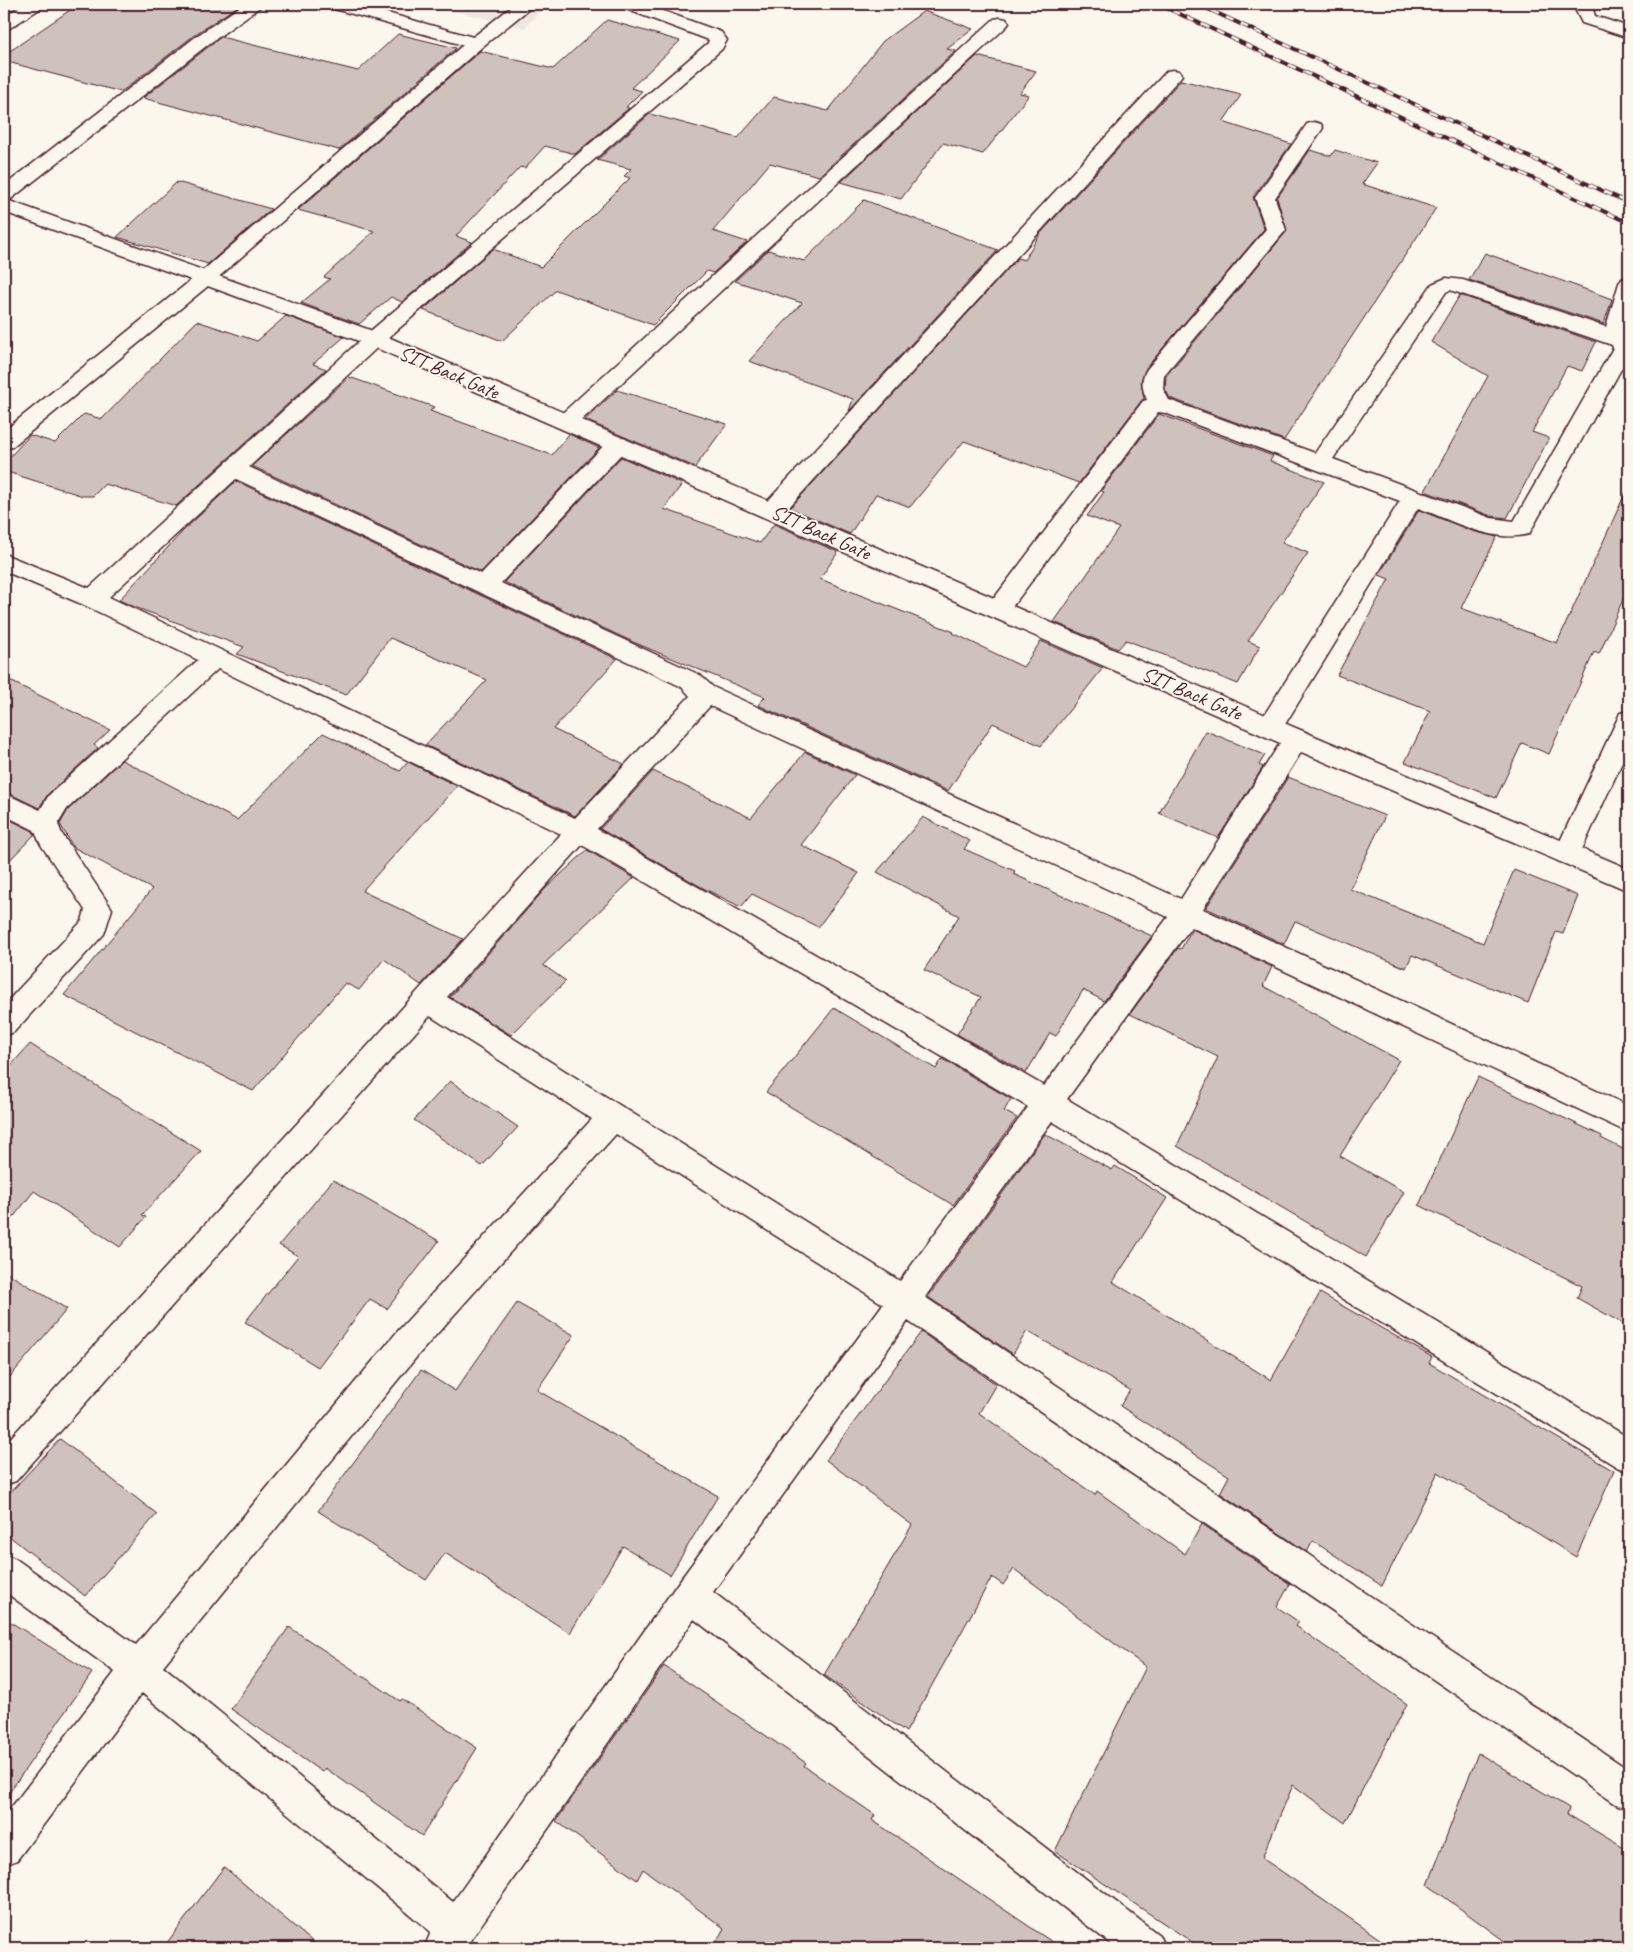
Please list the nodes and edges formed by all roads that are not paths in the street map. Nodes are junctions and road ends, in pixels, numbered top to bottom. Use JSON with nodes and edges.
{"nodes":[{"id":1,"x":35,"y":4,"type":"edge"},
{"id":2,"x":255,"y":4,"type":"edge"},
{"id":3,"x":337,"y":4,"type":"edge"},
{"id":4,"x":526,"y":4,"type":"edge"},
{"id":5,"x":629,"y":4,"type":"edge"},
{"id":6,"x":1586,"y":4,"type":"edge"},
{"id":7,"x":1000,"y":23,"type":"dead end"},
{"id":8,"x":4,"y":24,"type":"edge"},
{"id":9,"x":1629,"y":32,"type":"edge"},
{"id":10,"x":476,"y":43,"type":"junction"},
{"id":11,"x":1173,"y":75,"type":"dead end"},
{"id":12,"x":1314,"y":128,"type":"dead end"},
{"id":13,"x":4,"y":195,"type":"edge"},
{"id":14,"x":4,"y":205,"type":"edge"},
{"id":15,"x":207,"y":277,"type":"junction"},
{"id":16,"x":1629,"y":283,"type":"edge"},
{"id":17,"x":1614,"y":337,"type":"junction"},
{"id":18,"x":374,"y":339,"type":"junction"},
{"id":19,"x":1161,"y":405,"type":"junction"},
{"id":20,"x":566,"y":422,"type":"junction"},
{"id":21,"x":4,"y":442,"type":"edge"},
{"id":22,"x":618,"y":444,"type":"junction"},
{"id":23,"x":1319,"y":463,"type":"junction"},
{"id":24,"x":234,"y":469,"type":"junction"},
{"id":25,"x":1413,"y":498,"type":"junction"},
{"id":26,"x":772,"y":511,"type":"junction"},
{"id":27,"x":4,"y":562,"type":"edge"},
{"id":28,"x":484,"y":586,"type":"junction"},
{"id":29,"x":92,"y":599,"type":"junction"},
{"id":30,"x":998,"y":609,"type":"junction"},
{"id":31,"x":216,"y":657,"type":"junction"},
{"id":32,"x":704,"y":693,"type":"junction"},
{"id":33,"x":1629,"y":720,"type":"edge"},
{"id":34,"x":1283,"y":733,"type":"junction"},
{"id":35,"x":4,"y":802,"type":"edge"},
{"id":36,"x":45,"y":824,"type":"junction"},
{"id":37,"x":579,"y":831,"type":"junction"},
{"id":38,"x":1566,"y":854,"type":"junction"},
{"id":39,"x":1629,"y":880,"type":"edge"},
{"id":40,"x":1186,"y":913,"type":"junction"},
{"id":41,"x":428,"y":1000,"type":"junction"},
{"id":42,"x":4,"y":1024,"type":"edge"},
{"id":43,"x":1048,"y":1103,"type":"junction"},
{"id":44,"x":613,"y":1117,"type":"junction"},
{"id":45,"x":1629,"y":1120,"type":"edge"},
{"id":46,"x":904,"y":1300,"type":"junction"},
{"id":47,"x":1629,"y":1456,"type":"edge"},
{"id":48,"x":4,"y":1469,"type":"edge"},
{"id":49,"x":4,"y":1571,"type":"edge"},
{"id":50,"x":690,"y":1595,"type":"junction"},
{"id":51,"x":139,"y":1668,"type":"junction"},
{"id":52,"x":1629,"y":1791,"type":"edge"},
{"id":53,"x":4,"y":1847,"type":"edge"},
{"id":54,"x":450,"y":1938,"type":"edge"},
{"id":55,"x":1146,"y":1948,"type":"edge"}],
"edges":[{"from":1,"to":8,"type":"street"},
{"from":2,"to":13,"type":"street"},
{"from":3,"to":10,"type":"street"},
{"from":4,"to":10,"type":"street"},
{"from":5,"to":18,"type":"street"},
{"from":6,"to":9,"type":"street"},
{"from":7,"to":20,"type":"street"},
{"from":10,"to":15,"type":"street"},
{"from":11,"to":26,"type":"street"},
{"from":12,"to":19,"type":"street"},
{"from":14,"to":15,"type":"street","name":"SIT Back Gate"},
{"from":15,"to":18,"type":"street","name":"SIT Back Gate"},
{"from":15,"to":21,"type":"street"},
{"from":16,"to":17,"type":"street"},
{"from":17,"to":23,"type":"street"},
{"from":17,"to":25,"type":"street"},
{"from":18,"to":20,"type":"street","name":"SIT Back Gate"},
{"from":18,"to":24,"type":"street"},
{"from":19,"to":23,"type":"street"},
{"from":19,"to":30,"type":"street"},
{"from":20,"to":22,"type":"street","name":"SIT Back Gate"},
{"from":22,"to":26,"type":"street","name":"SIT Back Gate"},
{"from":22,"to":28,"type":"street"},
{"from":23,"to":25,"type":"street"},
{"from":24,"to":28,"type":"street"},
{"from":24,"to":29,"type":"street"},
{"from":25,"to":34,"type":"street"},
{"from":26,"to":30,"type":"street","name":"SIT Back Gate"},
{"from":27,"to":29,"type":"street"},
{"from":28,"to":32,"type":"street"},
{"from":29,"to":31,"type":"street"},
{"from":30,"to":34,"type":"street","name":"SIT Back Gate"},
{"from":31,"to":36,"type":"street"},
{"from":31,"to":37,"type":"street"},
{"from":32,"to":37,"type":"street"},
{"from":32,"to":40,"type":"street"},
{"from":33,"to":38,"type":"street"},
{"from":34,"to":38,"type":"street","name":"SIT Back Gate"},
{"from":34,"to":40,"type":"street"},
{"from":35,"to":36,"type":"street"},
{"from":36,"to":42,"type":"street"},
{"from":37,"to":41,"type":"street"},
{"from":37,"to":43,"type":"street"},
{"from":38,"to":39,"type":"street","name":"SIT Back Gate"},
{"from":40,"to":43,"type":"street"},
{"from":40,"to":45,"type":"street"},
{"from":41,"to":44,"type":"street"},
{"from":41,"to":48,"type":"street"},
{"from":43,"to":46,"type":"street"},
{"from":43,"to":47,"type":"street"},
{"from":44,"to":46,"type":"street"},
{"from":44,"to":51,"type":"street"},
{"from":46,"to":50,"type":"street"},
{"from":46,"to":52,"type":"street"},
{"from":49,"to":51,"type":"street"},
{"from":50,"to":54,"type":"street"},
{"from":50,"to":55,"type":"street"},
{"from":51,"to":53,"type":"street"},
{"from":51,"to":54,"type":"street"}]}
